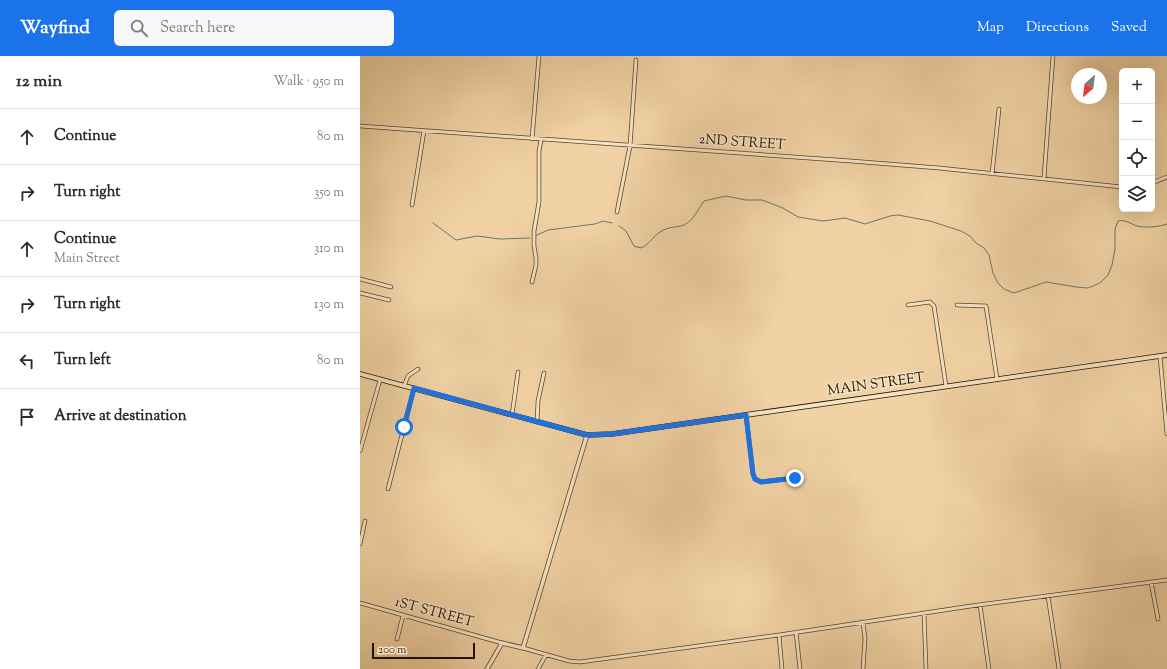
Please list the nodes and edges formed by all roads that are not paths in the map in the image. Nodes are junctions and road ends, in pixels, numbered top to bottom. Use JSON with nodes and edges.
{"nodes":[{"id":1,"x":539,"y":56,"type":"edge"},
{"id":2,"x":1053,"y":56,"type":"edge"},
{"id":3,"x":636,"y":60,"type":"dead end"},
{"id":4,"x":999,"y":108,"type":"dead end"},
{"id":5,"x":360,"y":126,"type":"edge"},
{"id":6,"x":424,"y":131,"type":"junction"},
{"id":7,"x":532,"y":139,"type":"junction"},
{"id":8,"x":541,"y":140,"type":"junction"},
{"id":9,"x":630,"y":146,"type":"junction"},
{"id":10,"x":992,"y":174,"type":"junction"},
{"id":11,"x":1167,"y":177,"type":"edge"},
{"id":12,"x":1044,"y":178,"type":"junction"},
{"id":13,"x":1155,"y":182,"type":"edge"},
{"id":14,"x":1119,"y":186,"type":"edge"},
{"id":15,"x":412,"y":206,"type":"dead end"},
{"id":16,"x":617,"y":212,"type":"dead end"},
{"id":17,"x":360,"y":279,"type":"edge"},
{"id":18,"x":532,"y":282,"type":"dead end"},
{"id":19,"x":391,"y":287,"type":"dead end"},
{"id":20,"x":360,"y":293,"type":"edge"},
{"id":21,"x":389,"y":300,"type":"dead end"},
{"id":22,"x":908,"y":305,"type":"dead end"},
{"id":23,"x":957,"y":305,"type":"dead end"},
{"id":24,"x":1167,"y":355,"type":"edge"},
{"id":25,"x":1160,"y":356,"type":"junction"},
{"id":26,"x":418,"y":369,"type":"dead end"},
{"id":27,"x":518,"y":372,"type":"dead end"},
{"id":28,"x":544,"y":373,"type":"dead end"},
{"id":29,"x":360,"y":374,"type":"edge"},
{"id":30,"x":996,"y":379,"type":"junction"},
{"id":31,"x":380,"y":380,"type":"junction"},
{"id":32,"x":404,"y":386,"type":"junction"},
{"id":33,"x":946,"y":386,"type":"junction"},
{"id":34,"x":414,"y":388,"type":"junction"},
{"id":35,"x":512,"y":415,"type":"junction"},
{"id":36,"x":746,"y":415,"type":"junction"},
{"id":37,"x":537,"y":422,"type":"junction"},
{"id":38,"x":1167,"y":434,"type":"edge"},
{"id":39,"x":587,"y":435,"type":"junction"},
{"id":40,"x":360,"y":451,"type":"edge"},
{"id":41,"x":795,"y":478,"type":"dead end"},
{"id":42,"x":388,"y":489,"type":"dead end"},
{"id":43,"x":365,"y":521,"type":"dead end"},
{"id":44,"x":360,"y":544,"type":"edge"},
{"id":45,"x":1167,"y":580,"type":"edge"},
{"id":46,"x":1151,"y":582,"type":"junction"},
{"id":47,"x":1048,"y":596,"type":"junction"},
{"id":48,"x":360,"y":604,"type":"edge"},
{"id":49,"x":980,"y":605,"type":"junction"},
{"id":50,"x":924,"y":613,"type":"junction"},
{"id":51,"x":403,"y":616,"type":"junction"},
{"id":52,"x":1158,"y":619,"type":"dead end"},
{"id":53,"x":863,"y":622,"type":"junction"},
{"id":54,"x":796,"y":632,"type":"junction"},
{"id":55,"x":779,"y":635,"type":"junction"},
{"id":56,"x":397,"y":639,"type":"dead end"},
{"id":57,"x":502,"y":643,"type":"junction"},
{"id":58,"x":523,"y":648,"type":"junction"},
{"id":59,"x":546,"y":654,"type":"junction"},
{"id":60,"x":487,"y":669,"type":"edge"},
{"id":61,"x":538,"y":669,"type":"edge"},
{"id":62,"x":782,"y":669,"type":"edge"},
{"id":63,"x":800,"y":669,"type":"edge"},
{"id":64,"x":863,"y":669,"type":"edge"},
{"id":65,"x":926,"y":669,"type":"edge"},
{"id":66,"x":989,"y":669,"type":"edge"},
{"id":67,"x":1058,"y":669,"type":"edge"}],
"edges":[{"from":1,"to":7,"type":"street"},
{"from":2,"to":12,"type":"street"},
{"from":3,"to":9,"type":"street"},
{"from":4,"to":10,"type":"street"},
{"from":5,"to":6,"type":"street","name":"2ND STREET"},
{"from":6,"to":7,"type":"street","name":"2ND STREET"},
{"from":6,"to":15,"type":"street"},
{"from":7,"to":8,"type":"street","name":"2ND STREET"},
{"from":8,"to":9,"type":"street","name":"2ND STREET"},
{"from":8,"to":18,"type":"street"},
{"from":9,"to":10,"type":"street","name":"2ND STREET"},
{"from":9,"to":16,"type":"street"},
{"from":10,"to":12,"type":"street","name":"2ND STREET"},
{"from":11,"to":13,"type":"street"},
{"from":12,"to":14,"type":"street","name":"2ND STREET"},
{"from":17,"to":19,"type":"street"},
{"from":20,"to":21,"type":"street"},
{"from":22,"to":33,"type":"street"},
{"from":23,"to":30,"type":"street"},
{"from":24,"to":25,"type":"main road","name":"MAIN STREET"},
{"from":25,"to":30,"type":"main road","name":"MAIN STREET"},
{"from":25,"to":38,"type":"street"},
{"from":26,"to":32,"type":"street"},
{"from":27,"to":35,"type":"street"},
{"from":28,"to":37,"type":"street"},
{"from":29,"to":31,"type":"main road","name":"MAIN STREET"},
{"from":30,"to":33,"type":"main road","name":"MAIN STREET"},
{"from":31,"to":32,"type":"main road","name":"MAIN STREET"},
{"from":31,"to":40,"type":"street"},
{"from":32,"to":34,"type":"main road","name":"MAIN STREET"},
{"from":33,"to":36,"type":"main road","name":"MAIN STREET"},
{"from":34,"to":35,"type":"main road","name":"MAIN STREET"},
{"from":34,"to":42,"type":"street"},
{"from":35,"to":37,"type":"main road","name":"MAIN STREET"},
{"from":36,"to":39,"type":"main road","name":"MAIN STREET"},
{"from":36,"to":41,"type":"street"},
{"from":37,"to":39,"type":"main road","name":"MAIN STREET"},
{"from":39,"to":58,"type":"street"},
{"from":43,"to":44,"type":"street"},
{"from":45,"to":46,"type":"street"},
{"from":46,"to":47,"type":"street"},
{"from":46,"to":52,"type":"street"},
{"from":47,"to":49,"type":"street"},
{"from":47,"to":67,"type":"street"},
{"from":48,"to":51,"type":"street","name":"1ST STREET"},
{"from":49,"to":50,"type":"street"},
{"from":49,"to":66,"type":"street"},
{"from":50,"to":53,"type":"street"},
{"from":50,"to":65,"type":"street"},
{"from":51,"to":56,"type":"street"},
{"from":51,"to":57,"type":"street","name":"1ST STREET"},
{"from":53,"to":54,"type":"street"},
{"from":53,"to":64,"type":"street"},
{"from":54,"to":55,"type":"street"},
{"from":54,"to":63,"type":"street"},
{"from":55,"to":59,"type":"street"},
{"from":55,"to":62,"type":"street"},
{"from":57,"to":58,"type":"street"},
{"from":57,"to":60,"type":"street"},
{"from":58,"to":59,"type":"street"},
{"from":59,"to":61,"type":"street"}]}
